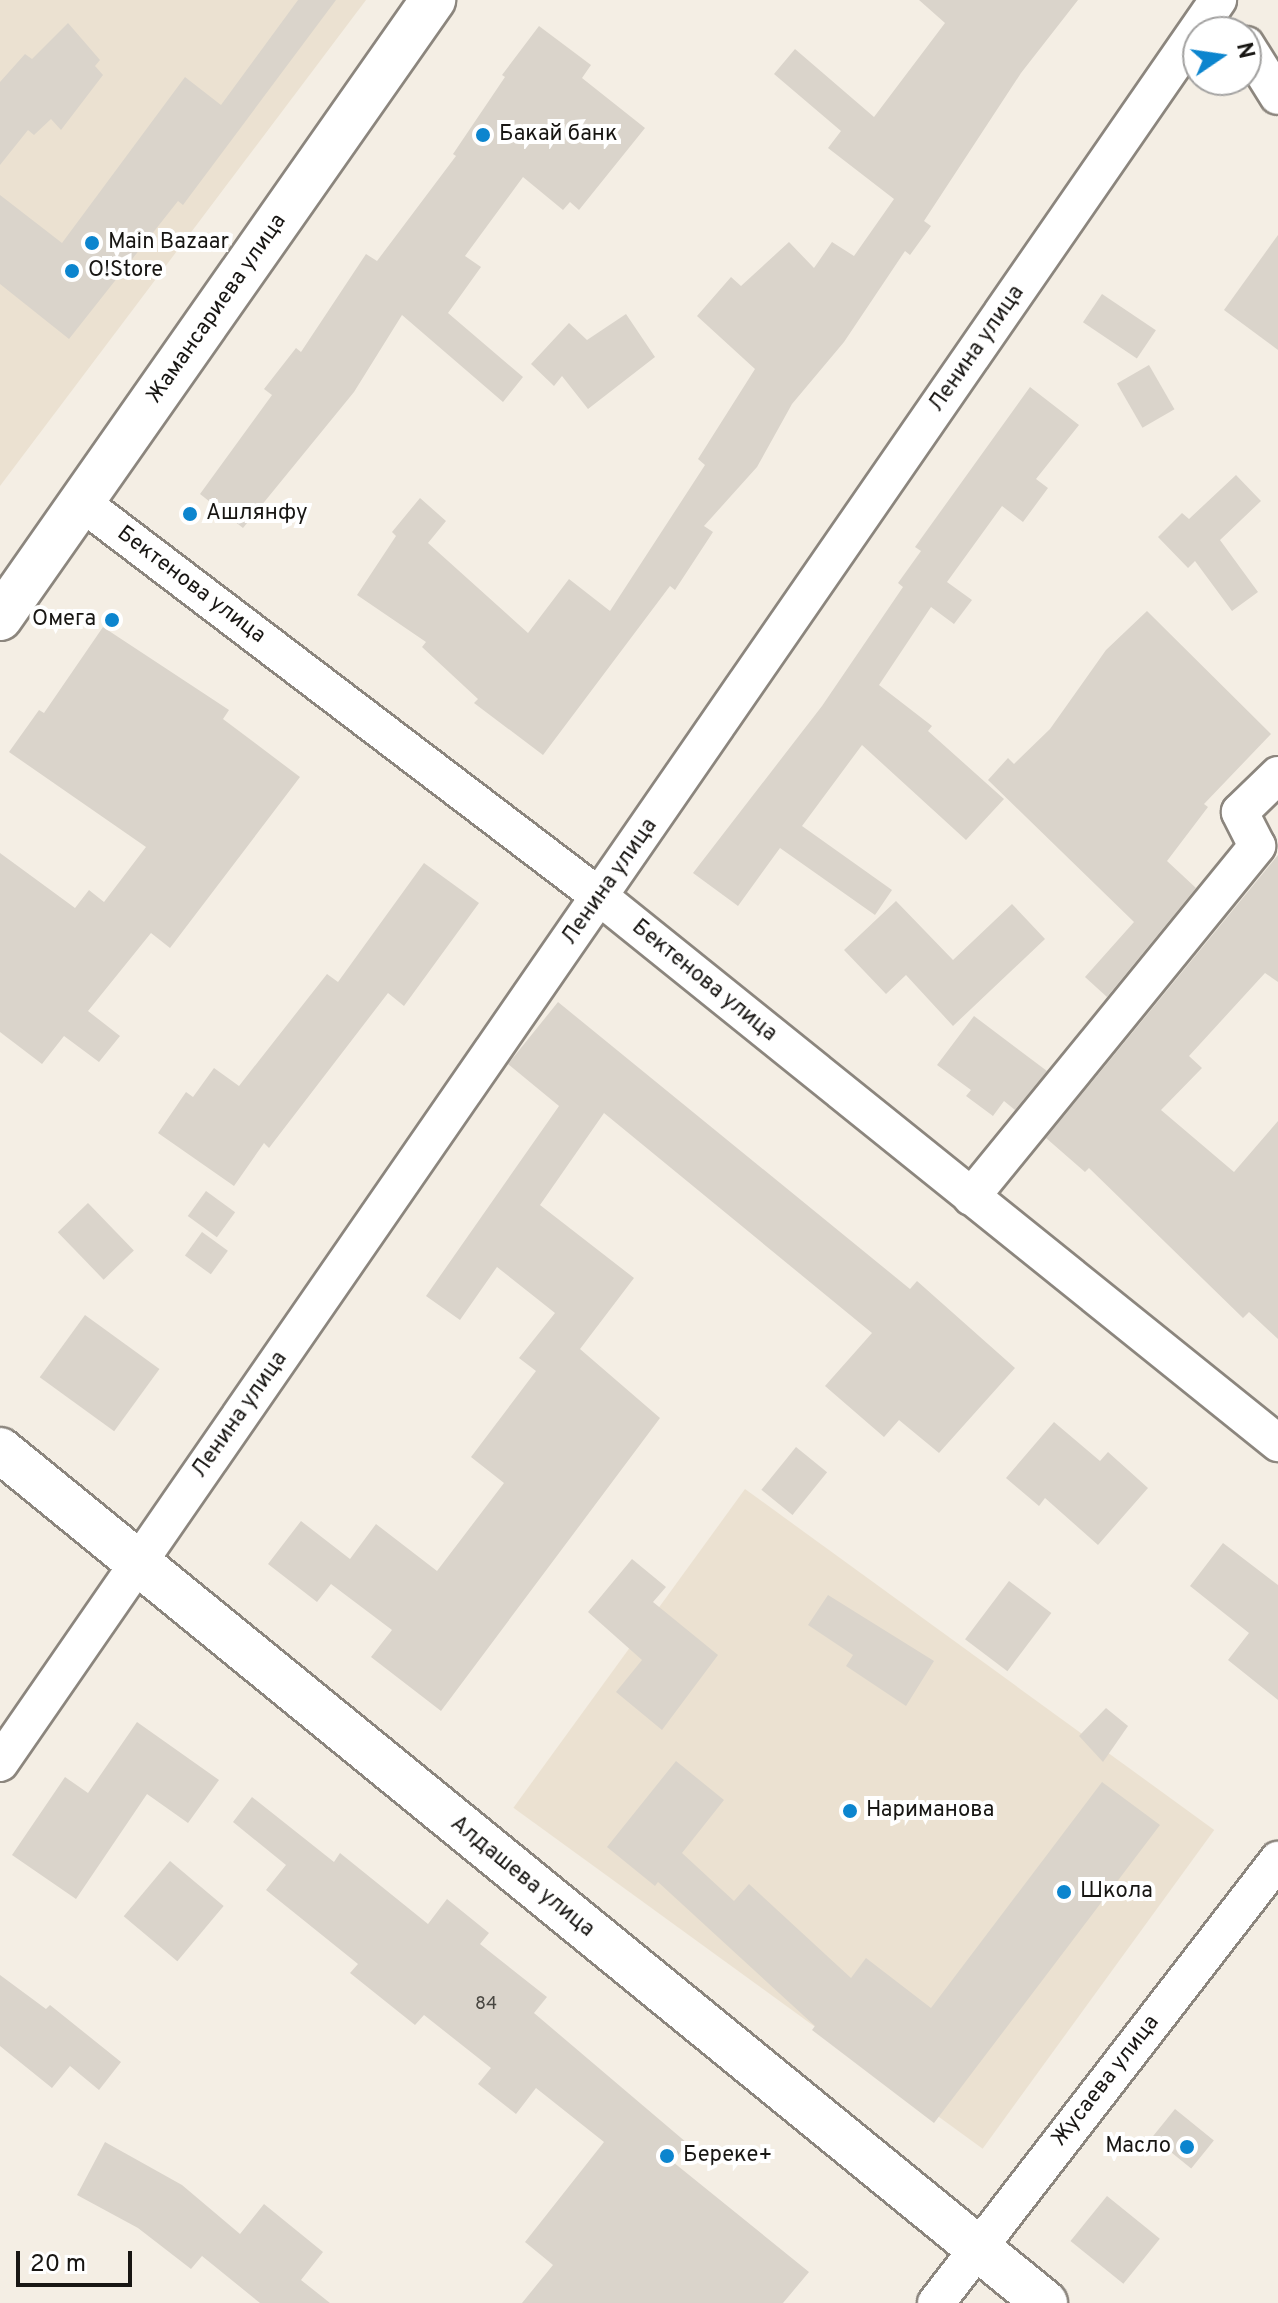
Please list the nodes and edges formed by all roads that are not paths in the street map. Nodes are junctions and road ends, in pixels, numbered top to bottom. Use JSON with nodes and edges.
{"nodes":[{"id":1,"x":433,"y":0,"type":"edge"},
{"id":2,"x":1218,"y":0,"type":"edge"},
{"id":3,"x":1262,"y":70,"type":"edge"},
{"id":4,"x":1278,"y":96,"type":"edge"},
{"id":5,"x":81,"y":502,"type":"junction"},
{"id":6,"x":0,"y":618,"type":"edge"},
{"id":7,"x":1278,"y":775,"type":"edge"},
{"id":8,"x":600,"y":897,"type":"junction"},
{"id":9,"x":971,"y":1197,"type":"junction"},
{"id":10,"x":1278,"y":1443,"type":"edge"},
{"id":11,"x":0,"y":1450,"type":"edge"},
{"id":12,"x":138,"y":1562,"type":"junction"},
{"id":13,"x":0,"y":1763,"type":"edge"},
{"id":14,"x":1278,"y":1860,"type":"edge"},
{"id":15,"x":977,"y":2248,"type":"junction"},
{"id":16,"x":936,"y":2303,"type":"edge"},
{"id":17,"x":1045,"y":2303,"type":"edge"}],
"edges":[{"from":1,"to":5,"type":"street","name":"Жамансариева улица"},
{"from":2,"to":8,"type":"street","name":"Ленина улица"},
{"from":3,"to":4,"type":"street"},
{"from":5,"to":6,"type":"street","name":"Жамансариева улица"},
{"from":5,"to":8,"type":"street","name":"Бектенова улица"},
{"from":7,"to":9,"type":"street"},
{"from":8,"to":9,"type":"street","name":"Бектенова улица"},
{"from":8,"to":12,"type":"street","name":"Ленина улица"},
{"from":9,"to":10,"type":"street","name":"Бектенова улица"},
{"from":11,"to":12,"type":"street","name":"Алдашева улица"},
{"from":12,"to":13,"type":"street","name":"Ленина улица"},
{"from":12,"to":15,"type":"street","name":"Алдашева улица"},
{"from":14,"to":15,"type":"street","name":"Жусаева улица"},
{"from":15,"to":16,"type":"street","name":"Жусаева улица"},
{"from":15,"to":17,"type":"street","name":"Алдашева улица"}]}
